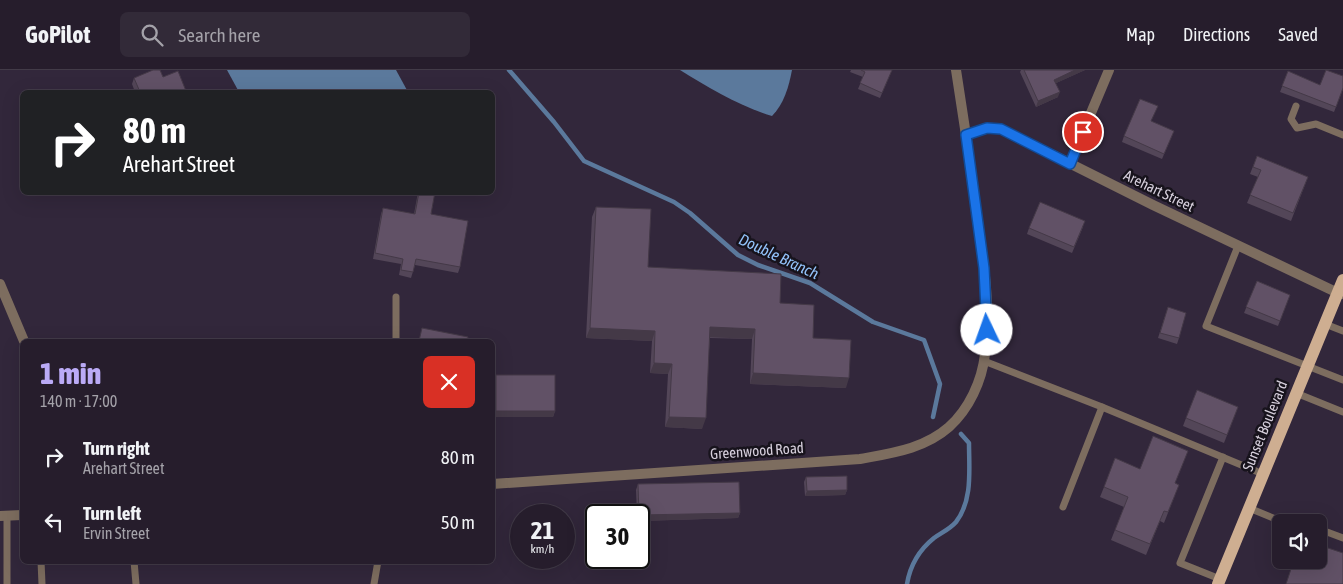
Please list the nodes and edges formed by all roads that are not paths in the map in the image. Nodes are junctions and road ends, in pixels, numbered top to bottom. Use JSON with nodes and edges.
{"nodes":[{"id":1,"x":956,"y":70,"type":"edge"},
{"id":2,"x":1109,"y":70,"type":"edge"},
{"id":3,"x":1296,"y":106,"type":"dead end"},
{"id":4,"x":966,"y":135,"type":"junction"},
{"id":5,"x":1343,"y":135,"type":"edge"},
{"id":6,"x":1070,"y":164,"type":"junction"},
{"id":7,"x":1238,"y":246,"type":"junction"},
{"id":8,"x":1343,"y":280,"type":"edge"},
{"id":9,"x":0,"y":284,"type":"edge"},
{"id":10,"x":1340,"y":294,"type":"edge"},
{"id":11,"x":396,"y":297,"type":"dead end"},
{"id":12,"x":1325,"y":324,"type":"junction"},
{"id":13,"x":1343,"y":331,"type":"edge"},
{"id":14,"x":23,"y":339,"type":"edge"},
{"id":15,"x":396,"y":339,"type":"edge"},
{"id":16,"x":983,"y":365,"type":"junction"},
{"id":17,"x":1307,"y":367,"type":"junction"},
{"id":18,"x":1343,"y":380,"type":"edge"},
{"id":19,"x":1296,"y":394,"type":"junction"},
{"id":20,"x":1102,"y":407,"type":"junction"},
{"id":21,"x":1343,"y":412,"type":"edge"},
{"id":22,"x":1223,"y":457,"type":"junction"},
{"id":23,"x":1263,"y":474,"type":"junction"},
{"id":24,"x":495,"y":484,"type":"edge"},
{"id":25,"x":1063,"y":507,"type":"dead end"},
{"id":26,"x":1249,"y":508,"type":"junction"},
{"id":27,"x":20,"y":515,"type":"edge"},
{"id":28,"x":3,"y":516,"type":"edge"},
{"id":29,"x":1272,"y":518,"type":"edge"},
{"id":30,"x":1327,"y":532,"type":"edge"},
{"id":31,"x":1343,"y":538,"type":"edge"},
{"id":32,"x":41,"y":564,"type":"edge"},
{"id":33,"x":134,"y":564,"type":"edge"},
{"id":34,"x":377,"y":564,"type":"edge"},
{"id":35,"x":1219,"y":581,"type":"edge"},
{"id":36,"x":7,"y":584,"type":"edge"},
{"id":37,"x":42,"y":584,"type":"edge"},
{"id":38,"x":136,"y":584,"type":"edge"},
{"id":39,"x":374,"y":584,"type":"edge"}],
"edges":[{"from":1,"to":4,"type":"street","name":"Greenwood Road"},
{"from":2,"to":6,"type":"street"},
{"from":3,"to":5,"type":"lane"},
{"from":4,"to":6,"type":"street","name":"Arehart Street"},
{"from":4,"to":16,"type":"street","name":"Greenwood Road"},
{"from":6,"to":7,"type":"street","name":"Arehart Street"},
{"from":7,"to":10,"type":"street","name":"Arehart Street"},
{"from":7,"to":17,"type":"lane"},
{"from":8,"to":10,"type":"main road","name":"Sunset Boulevard"},
{"from":9,"to":14,"type":"street"},
{"from":10,"to":12,"type":"main road","name":"Sunset Boulevard"},
{"from":11,"to":15,"type":"lane"},
{"from":12,"to":13,"type":"lane"},
{"from":12,"to":17,"type":"main road","name":"Sunset Boulevard"},
{"from":16,"to":20,"type":"lane"},
{"from":16,"to":24,"type":"street","name":"Greenwood Road"},
{"from":17,"to":18,"type":"lane"},
{"from":17,"to":19,"type":"main road","name":"Sunset Boulevard"},
{"from":19,"to":21,"type":"lane"},
{"from":19,"to":23,"type":"main road","name":"Sunset Boulevard"},
{"from":20,"to":22,"type":"lane"},
{"from":20,"to":25,"type":"lane"},
{"from":22,"to":23,"type":"lane"},
{"from":22,"to":35,"type":"lane"},
{"from":23,"to":26,"type":"main road","name":"Sunset Boulevard"},
{"from":26,"to":29,"type":"lane"},
{"from":26,"to":35,"type":"main road","name":"Sunset Boulevard"},
{"from":27,"to":28,"type":"street"},
{"from":28,"to":36,"type":"lane"},
{"from":30,"to":31,"type":"lane"},
{"from":32,"to":37,"type":"lane"},
{"from":33,"to":38,"type":"lane"},
{"from":34,"to":39,"type":"lane"}]}
